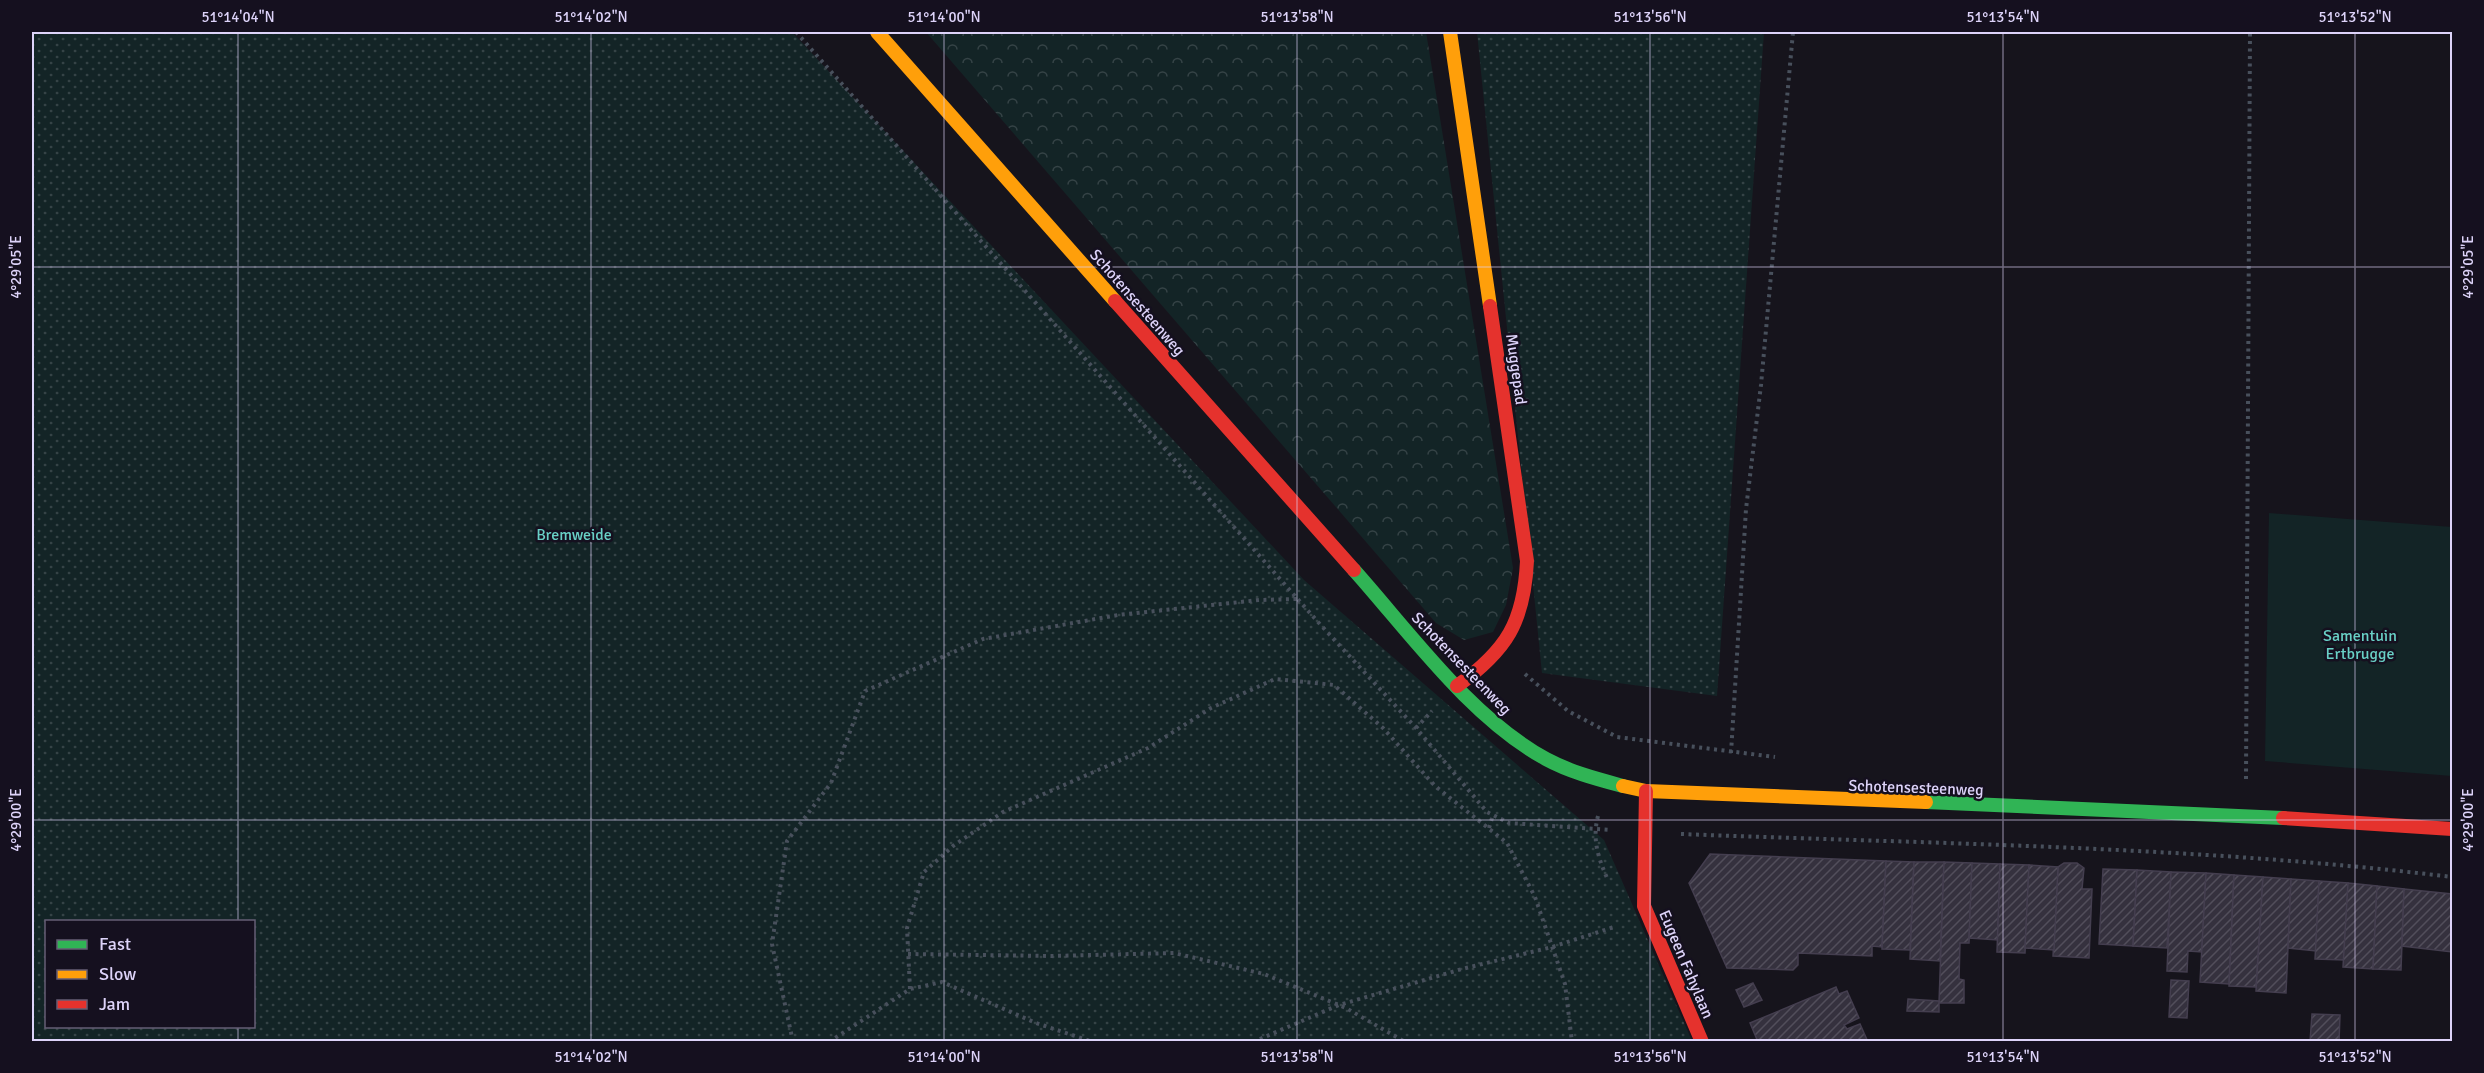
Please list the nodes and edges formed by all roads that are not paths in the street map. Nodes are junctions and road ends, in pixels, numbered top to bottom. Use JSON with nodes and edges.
{"nodes":[{"id":1,"x":877,"y":32,"type":"edge"},
{"id":2,"x":1450,"y":32,"type":"edge"},
{"id":3,"x":1457,"y":686,"type":"junction"},
{"id":4,"x":1646,"y":791,"type":"junction"},
{"id":5,"x":2452,"y":829,"type":"edge"},
{"id":6,"x":1702,"y":1041,"type":"edge"}],
"edges":[{"from":1,"to":3,"type":"street","name":"Schotensesteenweg"},
{"from":2,"to":3,"type":"street","name":"Muggepad"},
{"from":3,"to":4,"type":"street","name":"Schotensesteenweg"},
{"from":4,"to":5,"type":"street","name":"Schotensesteenweg"},
{"from":4,"to":6,"type":"street","name":"Eugeen Fahylaan"}]}
